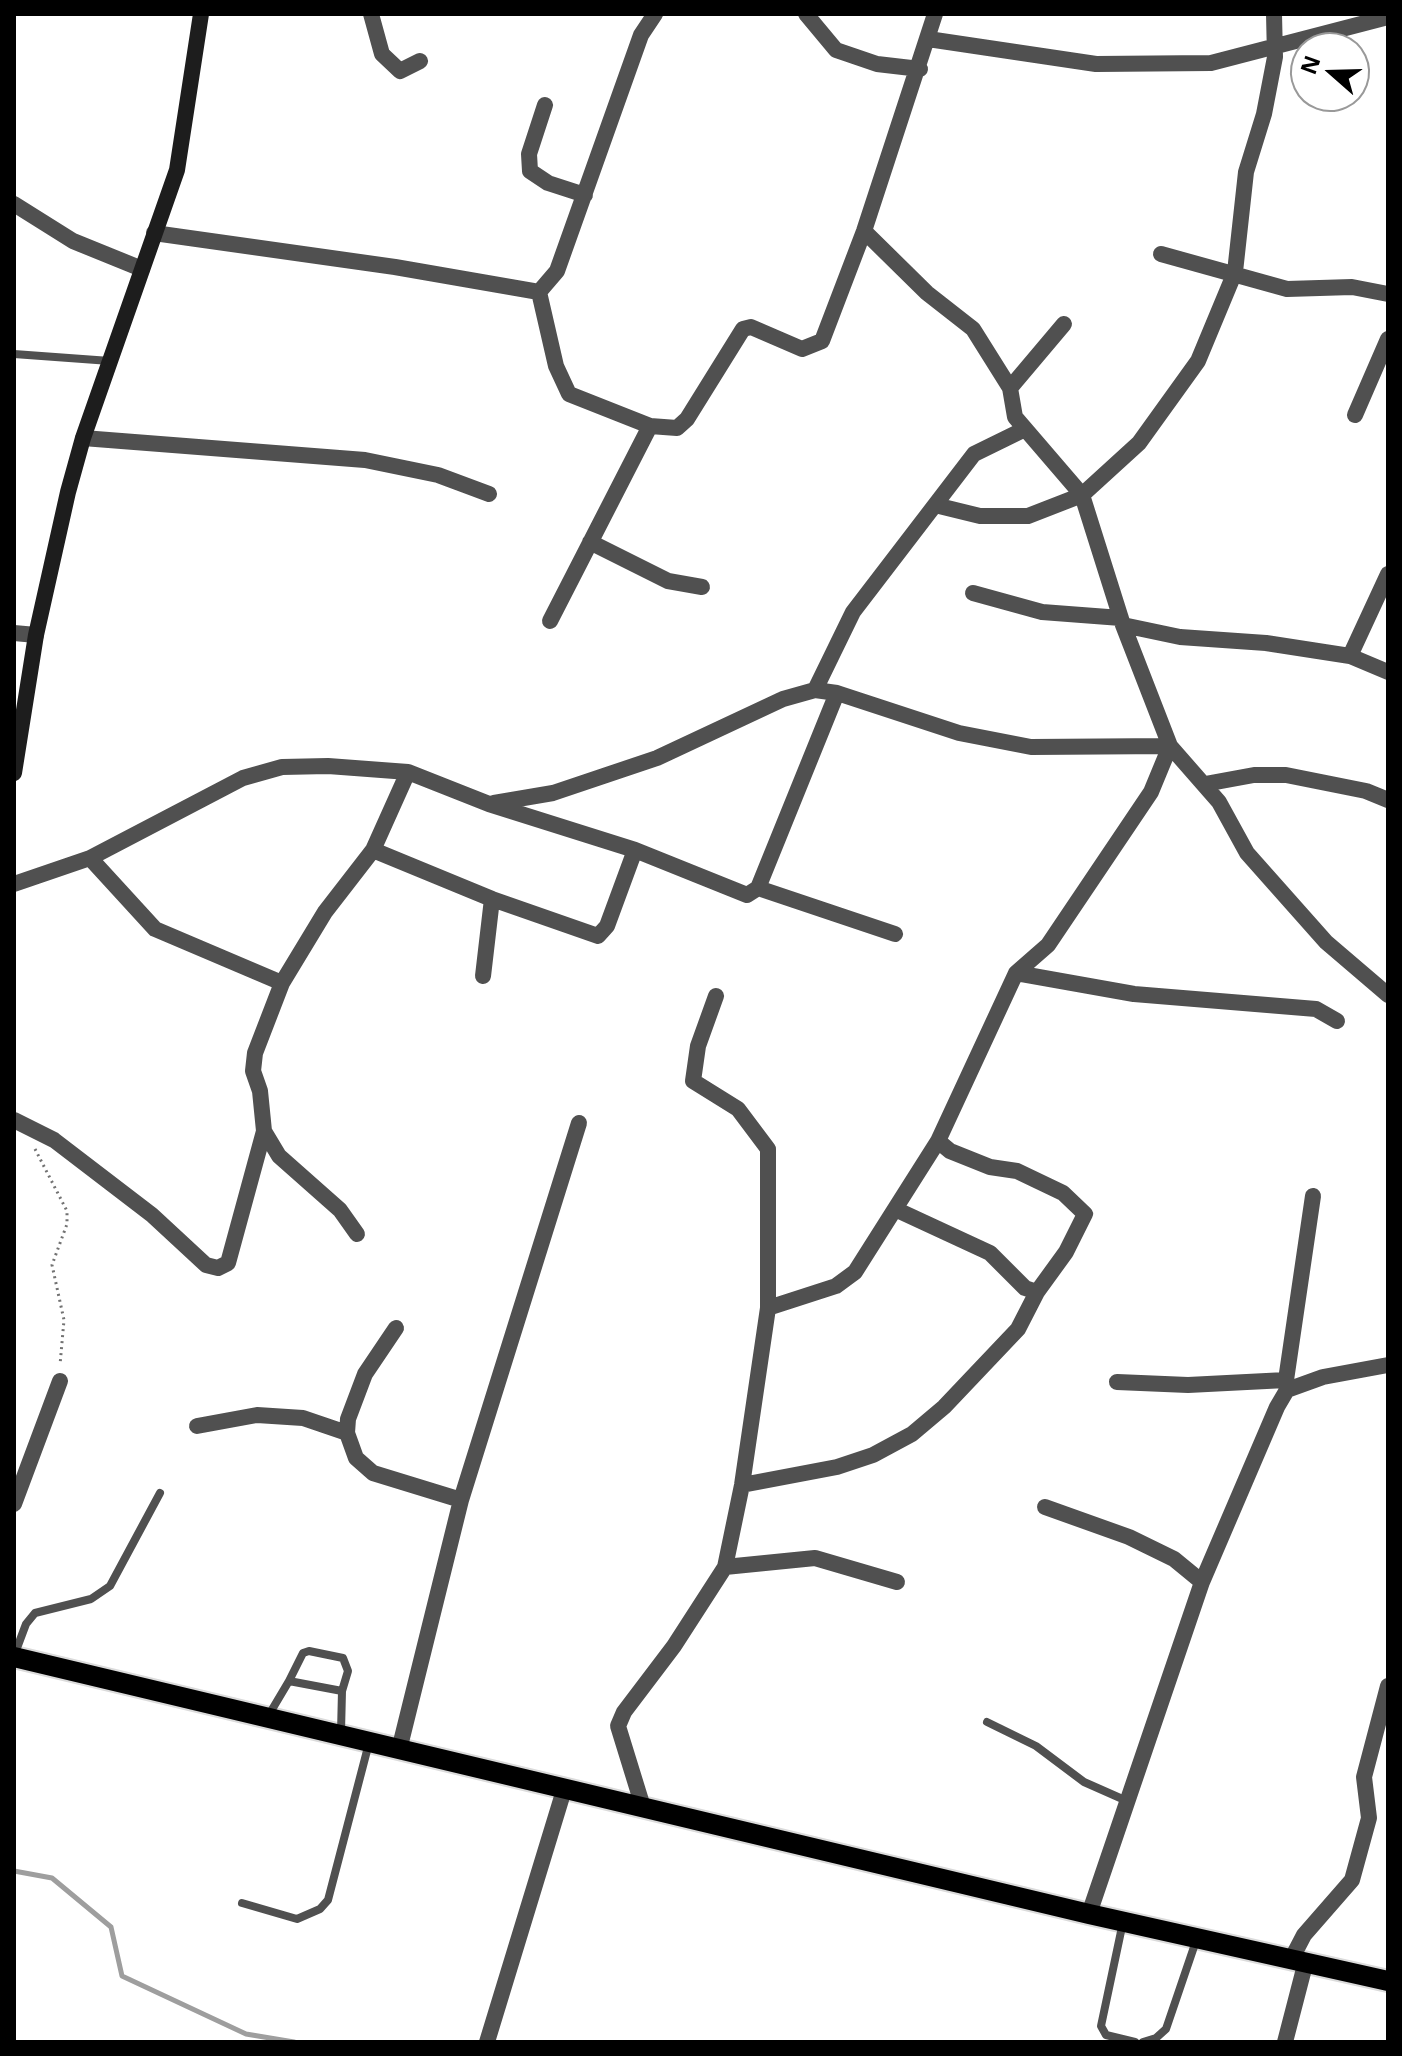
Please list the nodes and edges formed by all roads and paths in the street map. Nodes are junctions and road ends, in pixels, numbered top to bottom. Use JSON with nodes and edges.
{"nodes":[{"id":1,"x":201,"y":14,"type":"edge"},
{"id":2,"x":371,"y":14,"type":"edge"},
{"id":3,"x":655,"y":14,"type":"edge"},
{"id":4,"x":806,"y":14,"type":"edge"},
{"id":5,"x":935,"y":14,"type":"edge"},
{"id":6,"x":1274,"y":14,"type":"edge"},
{"id":7,"x":1388,"y":17,"type":"edge"},
{"id":8,"x":928,"y":39,"type":"junction"},
{"id":9,"x":1276,"y":49,"type":"junction"},
{"id":10,"x":420,"y":61,"type":"dead end"},
{"id":11,"x":920,"y":69,"type":"junction"},
{"id":12,"x":545,"y":105,"type":"dead end"},
{"id":13,"x":585,"y":195,"type":"junction"},
{"id":14,"x":14,"y":204,"type":"edge"},
{"id":15,"x":864,"y":231,"type":"junction"},
{"id":16,"x":154,"y":233,"type":"junction"},
{"id":17,"x":1161,"y":254,"type":"dead end"},
{"id":18,"x":142,"y":269,"type":"junction"},
{"id":19,"x":1235,"y":272,"type":"junction"},
{"id":20,"x":539,"y":292,"type":"junction"},
{"id":21,"x":1388,"y":294,"type":"edge"},
{"id":22,"x":1064,"y":324,"type":"dead end"},
{"id":23,"x":1388,"y":339,"type":"edge"},
{"id":24,"x":14,"y":354,"type":"edge"},
{"id":25,"x":110,"y":361,"type":"junction"},
{"id":26,"x":1010,"y":388,"type":"junction"},
{"id":27,"x":1355,"y":415,"type":"dead end"},
{"id":28,"x":650,"y":426,"type":"junction"},
{"id":29,"x":1025,"y":429,"type":"junction"},
{"id":30,"x":83,"y":438,"type":"junction"},
{"id":31,"x":489,"y":494,"type":"dead end"},
{"id":32,"x":1082,"y":495,"type":"junction"},
{"id":33,"x":935,"y":505,"type":"junction"},
{"id":34,"x":590,"y":542,"type":"junction"},
{"id":35,"x":1388,"y":574,"type":"edge"},
{"id":36,"x":702,"y":587,"type":"dead end"},
{"id":37,"x":973,"y":593,"type":"dead end"},
{"id":38,"x":550,"y":621,"type":"dead end"},
{"id":39,"x":1122,"y":621,"type":"junction"},
{"id":40,"x":14,"y":633,"type":"edge"},
{"id":41,"x":36,"y":635,"type":"junction"},
{"id":42,"x":1350,"y":656,"type":"junction"},
{"id":43,"x":1388,"y":672,"type":"edge"},
{"id":44,"x":815,"y":690,"type":"junction"},
{"id":45,"x":837,"y":693,"type":"junction"},
{"id":46,"x":17,"y":741,"type":"edge"},
{"id":47,"x":1170,"y":746,"type":"junction"},
{"id":48,"x":408,"y":772,"type":"junction"},
{"id":49,"x":14,"y":773,"type":"edge"},
{"id":50,"x":1205,"y":784,"type":"junction"},
{"id":51,"x":1388,"y":800,"type":"edge"},
{"id":52,"x":489,"y":804,"type":"junction"},
{"id":53,"x":373,"y":850,"type":"junction"},
{"id":54,"x":635,"y":850,"type":"junction"},
{"id":55,"x":90,"y":858,"type":"junction"},
{"id":56,"x":14,"y":884,"type":"edge"},
{"id":57,"x":758,"y":888,"type":"junction"},
{"id":58,"x":492,"y":899,"type":"junction"},
{"id":59,"x":895,"y":934,"type":"dead end"},
{"id":60,"x":1016,"y":973,"type":"junction"},
{"id":61,"x":483,"y":976,"type":"dead end"},
{"id":62,"x":282,"y":983,"type":"junction"},
{"id":63,"x":1388,"y":995,"type":"edge"},
{"id":64,"x":716,"y":996,"type":"dead end"},
{"id":65,"x":1337,"y":1021,"type":"dead end"},
{"id":66,"x":17,"y":1122,"type":"edge"},
{"id":67,"x":579,"y":1123,"type":"dead end"},
{"id":68,"x":264,"y":1131,"type":"junction"},
{"id":69,"x":938,"y":1141,"type":"junction"},
{"id":70,"x":1313,"y":1196,"type":"dead end"},
{"id":71,"x":895,"y":1209,"type":"junction"},
{"id":72,"x":357,"y":1234,"type":"dead end"},
{"id":73,"x":1037,"y":1292,"type":"junction"},
{"id":74,"x":768,"y":1308,"type":"junction"},
{"id":75,"x":396,"y":1328,"type":"dead end"},
{"id":76,"x":1388,"y":1365,"type":"edge"},
{"id":77,"x":60,"y":1381,"type":"joint"},
{"id":78,"x":1117,"y":1382,"type":"dead end"},
{"id":79,"x":1287,"y":1385,"type":"junction"},
{"id":80,"x":197,"y":1426,"type":"dead end"},
{"id":81,"x":347,"y":1433,"type":"junction"},
{"id":82,"x":742,"y":1485,"type":"junction"},
{"id":83,"x":160,"y":1493,"type":"dead end"},
{"id":84,"x":461,"y":1500,"type":"junction"},
{"id":85,"x":14,"y":1504,"type":"edge"},
{"id":86,"x":1045,"y":1507,"type":"dead end"},
{"id":87,"x":725,"y":1567,"type":"junction"},
{"id":88,"x":897,"y":1582,"type":"dead end"},
{"id":89,"x":1202,"y":1582,"type":"junction"},
{"id":90,"x":14,"y":1657,"type":"edge"},
{"id":91,"x":289,"y":1681,"type":"junction"},
{"id":92,"x":1388,"y":1686,"type":"edge"},
{"id":93,"x":342,"y":1691,"type":"junction"},
{"id":94,"x":267,"y":1719,"type":"junction"},
{"id":95,"x":987,"y":1722,"type":"dead end"},
{"id":96,"x":341,"y":1736,"type":"junction"},
{"id":97,"x":369,"y":1743,"type":"junction"},
{"id":98,"x":399,"y":1750,"type":"junction"},
{"id":99,"x":564,"y":1790,"type":"junction"},
{"id":100,"x":1127,"y":1801,"type":"junction"},
{"id":101,"x":643,"y":1807,"type":"junction"},
{"id":102,"x":242,"y":1903,"type":"dead end"},
{"id":103,"x":1089,"y":1914,"type":"junction"},
{"id":104,"x":1123,"y":1921,"type":"junction"},
{"id":105,"x":1197,"y":1937,"type":"junction"},
{"id":106,"x":1299,"y":1959,"type":"junction"},
{"id":107,"x":1388,"y":1981,"type":"edge"},
{"id":108,"x":487,"y":2042,"type":"edge"},
{"id":109,"x":1135,"y":2042,"type":"edge"},
{"id":110,"x":1143,"y":2042,"type":"edge"},
{"id":111,"x":1285,"y":2042,"type":"edge"}],
"edges":[{"from":1,"to":16,"type":"street"},
{"from":2,"to":10,"type":"street"},
{"from":3,"to":13,"type":"street"},
{"from":4,"to":11,"type":"street"},
{"from":5,"to":8,"type":"street"},
{"from":6,"to":9,"type":"street"},
{"from":7,"to":9,"type":"street"},
{"from":8,"to":9,"type":"street"},
{"from":8,"to":11,"type":"street"},
{"from":9,"to":19,"type":"street"},
{"from":11,"to":15,"type":"street"},
{"from":12,"to":13,"type":"street"},
{"from":13,"to":20,"type":"street"},
{"from":14,"to":18,"type":"street"},
{"from":15,"to":26,"type":"street"},
{"from":15,"to":28,"type":"street"},
{"from":16,"to":18,"type":"street"},
{"from":16,"to":20,"type":"street"},
{"from":17,"to":19,"type":"street"},
{"from":18,"to":25,"type":"street"},
{"from":19,"to":21,"type":"street"},
{"from":19,"to":32,"type":"street"},
{"from":20,"to":28,"type":"street"},
{"from":22,"to":26,"type":"street"},
{"from":23,"to":27,"type":"street"},
{"from":24,"to":25,"type":"lane"},
{"from":25,"to":30,"type":"street"},
{"from":26,"to":29,"type":"street"},
{"from":28,"to":34,"type":"street"},
{"from":29,"to":32,"type":"street"},
{"from":29,"to":33,"type":"street"},
{"from":30,"to":31,"type":"street"},
{"from":30,"to":41,"type":"street"},
{"from":32,"to":33,"type":"street"},
{"from":32,"to":39,"type":"street"},
{"from":33,"to":44,"type":"street"},
{"from":34,"to":36,"type":"street"},
{"from":34,"to":38,"type":"street"},
{"from":35,"to":42,"type":"street"},
{"from":37,"to":39,"type":"street"},
{"from":39,"to":42,"type":"street"},
{"from":39,"to":47,"type":"street"},
{"from":40,"to":41,"type":"street"},
{"from":41,"to":46,"type":"street"},
{"from":42,"to":43,"type":"street"},
{"from":44,"to":45,"type":"street"},
{"from":44,"to":52,"type":"street"},
{"from":45,"to":47,"type":"street"},
{"from":45,"to":57,"type":"street"},
{"from":46,"to":49,"type":"street"},
{"from":47,"to":50,"type":"street"},
{"from":47,"to":60,"type":"street"},
{"from":48,"to":52,"type":"street"},
{"from":48,"to":53,"type":"street"},
{"from":48,"to":55,"type":"street"},
{"from":50,"to":51,"type":"street"},
{"from":50,"to":63,"type":"street"},
{"from":52,"to":54,"type":"street"},
{"from":53,"to":58,"type":"street"},
{"from":53,"to":62,"type":"street"},
{"from":54,"to":57,"type":"street"},
{"from":54,"to":58,"type":"street"},
{"from":55,"to":56,"type":"street"},
{"from":55,"to":62,"type":"street"},
{"from":57,"to":59,"type":"street"},
{"from":58,"to":61,"type":"street"},
{"from":60,"to":65,"type":"street"},
{"from":60,"to":69,"type":"street"},
{"from":62,"to":68,"type":"street"},
{"from":64,"to":74,"type":"street"},
{"from":66,"to":68,"type":"street"},
{"from":66,"to":77,"type":"path"},
{"from":67,"to":84,"type":"street"},
{"from":68,"to":72,"type":"street"},
{"from":69,"to":71,"type":"street"},
{"from":69,"to":73,"type":"street"},
{"from":70,"to":79,"type":"street"},
{"from":71,"to":73,"type":"street"},
{"from":71,"to":74,"type":"street"},
{"from":73,"to":82,"type":"street"},
{"from":74,"to":82,"type":"street"},
{"from":75,"to":81,"type":"street"},
{"from":76,"to":79,"type":"street"},
{"from":77,"to":85,"type":"street"},
{"from":78,"to":79,"type":"street"},
{"from":79,"to":89,"type":"street"},
{"from":80,"to":81,"type":"street"},
{"from":81,"to":84,"type":"street"},
{"from":82,"to":87,"type":"street"},
{"from":83,"to":90,"type":"lane"},
{"from":84,"to":98,"type":"street"},
{"from":86,"to":89,"type":"street"},
{"from":87,"to":88,"type":"street"},
{"from":87,"to":101,"type":"street"},
{"from":89,"to":100,"type":"street"},
{"from":90,"to":94,"type":"main road"},
{"from":91,"to":93,"type":"lane"},
{"from":91,"to":93,"type":"lane"},
{"from":91,"to":94,"type":"lane"},
{"from":92,"to":106,"type":"street"},
{"from":93,"to":96,"type":"lane"},
{"from":94,"to":96,"type":"main road"},
{"from":95,"to":100,"type":"lane"},
{"from":96,"to":97,"type":"main road"},
{"from":97,"to":98,"type":"main road"},
{"from":97,"to":102,"type":"lane"},
{"from":98,"to":99,"type":"main road"},
{"from":99,"to":101,"type":"main road"},
{"from":99,"to":108,"type":"street"},
{"from":100,"to":103,"type":"street"},
{"from":101,"to":103,"type":"main road"},
{"from":103,"to":104,"type":"main road"},
{"from":104,"to":105,"type":"main road"},
{"from":104,"to":109,"type":"lane"},
{"from":105,"to":106,"type":"main road"},
{"from":105,"to":110,"type":"lane"},
{"from":106,"to":107,"type":"main road"},
{"from":106,"to":111,"type":"street"}]}
